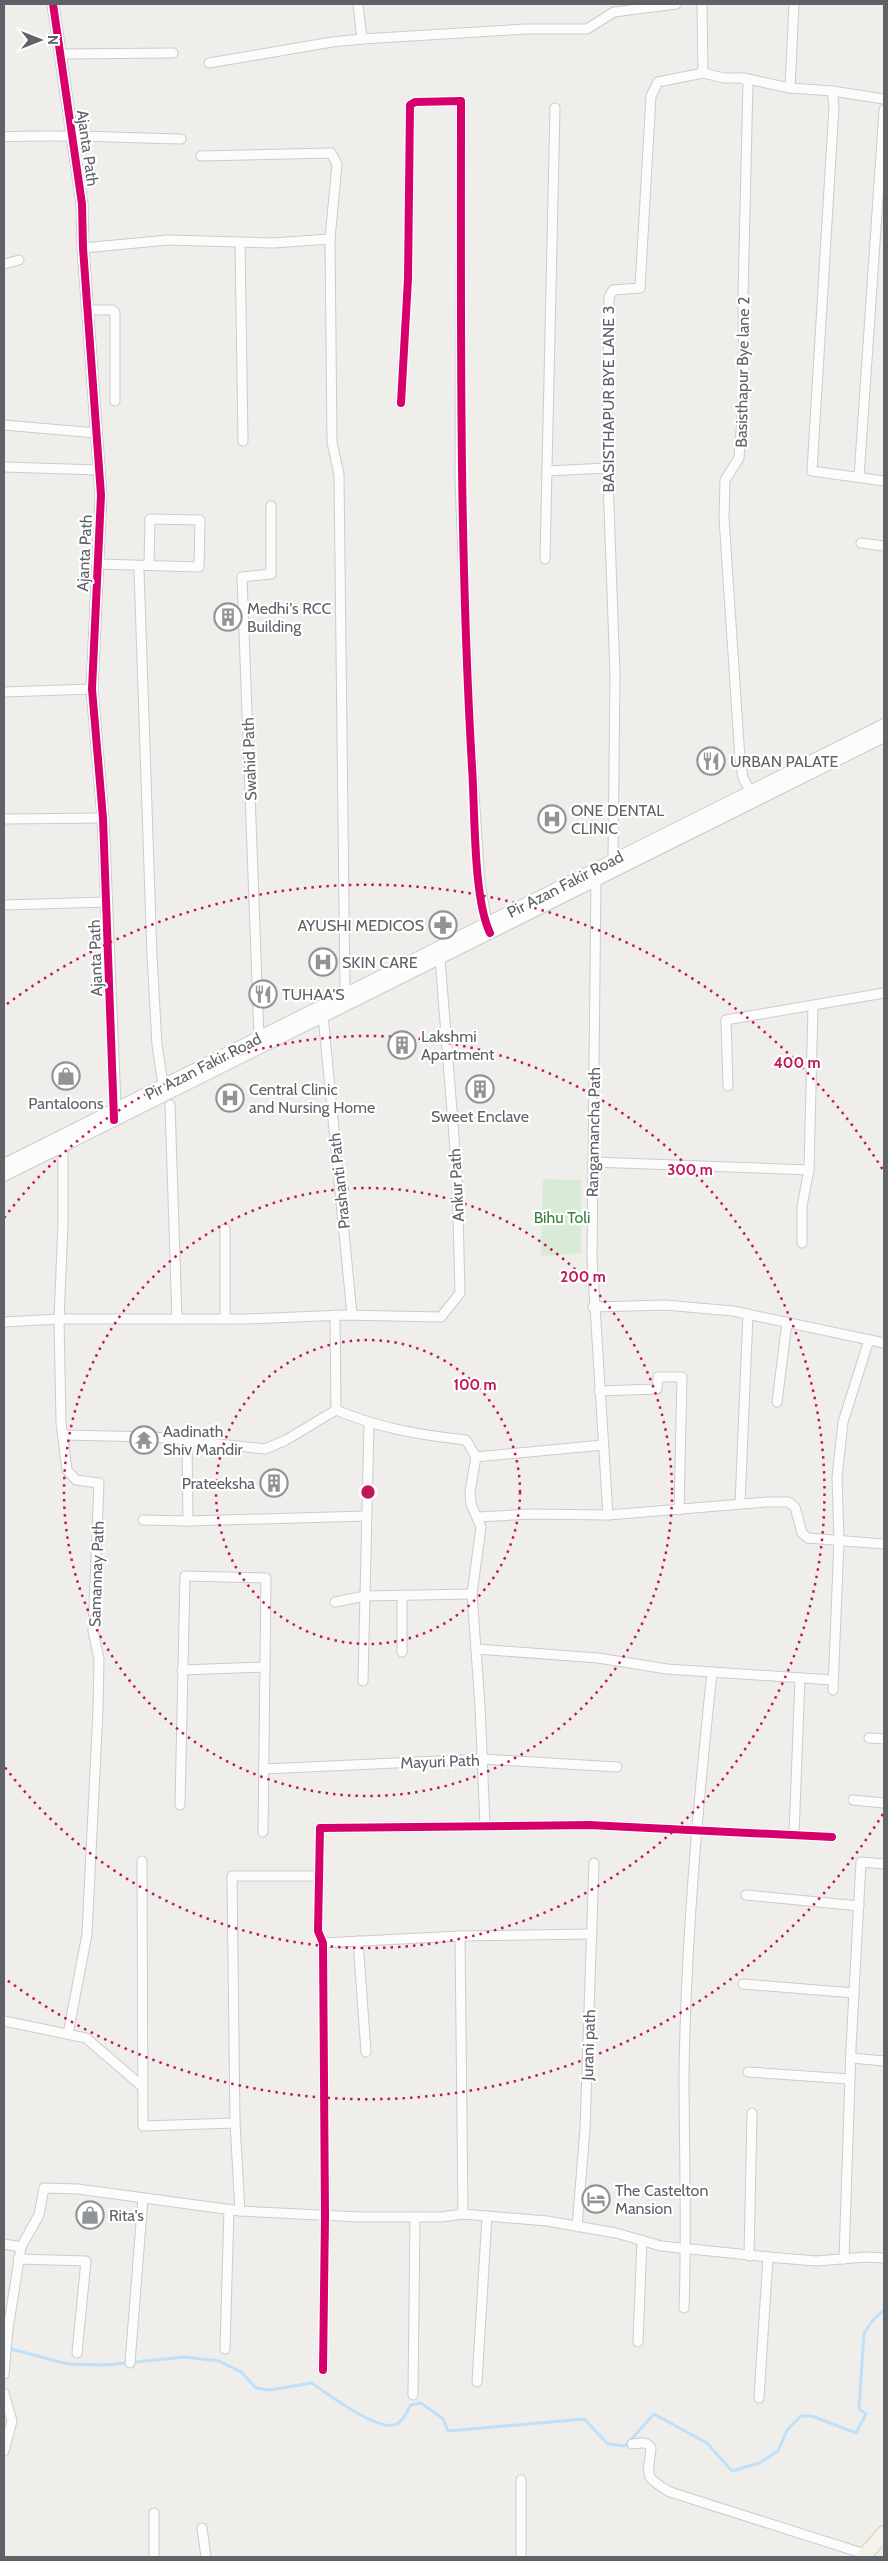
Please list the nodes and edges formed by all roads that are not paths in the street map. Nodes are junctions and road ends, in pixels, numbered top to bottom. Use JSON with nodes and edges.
{"nodes":[{"id":1,"x":53,"y":4,"type":"edge"},
{"id":2,"x":358,"y":4,"type":"edge"},
{"id":3,"x":676,"y":4,"type":"edge"},
{"id":4,"x":702,"y":4,"type":"edge"},
{"id":5,"x":794,"y":4,"type":"edge"},
{"id":6,"x":362,"y":39,"type":"junction"},
{"id":7,"x":174,"y":53,"type":"dead end"},
{"id":8,"x":61,"y":54,"type":"junction"},
{"id":9,"x":209,"y":63,"type":"dead end"},
{"id":10,"x":703,"y":73,"type":"junction"},
{"id":11,"x":743,"y":78,"type":"junction"},
{"id":12,"x":790,"y":88,"type":"junction"},
{"id":13,"x":832,"y":91,"type":"junction"},
{"id":14,"x":884,"y":99,"type":"edge"},
{"id":15,"x":555,"y":108,"type":"dead end"},
{"id":16,"x":884,"y":110,"type":"edge"},
{"id":17,"x":4,"y":137,"type":"edge"},
{"id":18,"x":73,"y":138,"type":"junction"},
{"id":19,"x":181,"y":139,"type":"dead end"},
{"id":20,"x":200,"y":156,"type":"dead end"},
{"id":21,"x":330,"y":238,"type":"junction"},
{"id":22,"x":240,"y":242,"type":"junction"},
{"id":23,"x":83,"y":248,"type":"junction"},
{"id":24,"x":20,"y":260,"type":"dead end"},
{"id":25,"x":4,"y":264,"type":"edge"},
{"id":26,"x":88,"y":310,"type":"junction"},
{"id":27,"x":115,"y":401,"type":"dead end"},
{"id":28,"x":401,"y":403,"type":"dead end"},
{"id":29,"x":4,"y":425,"type":"edge"},
{"id":30,"x":96,"y":433,"type":"junction"},
{"id":31,"x":243,"y":441,"type":"dead end"},
{"id":32,"x":4,"y":466,"type":"edge"},
{"id":33,"x":607,"y":468,"type":"junction"},
{"id":34,"x":99,"y":470,"type":"junction"},
{"id":35,"x":547,"y":471,"type":"junction"},
{"id":36,"x":859,"y":477,"type":"junction"},
{"id":37,"x":884,"y":481,"type":"edge"},
{"id":38,"x":271,"y":506,"type":"dead end"},
{"id":39,"x":861,"y":543,"type":"dead end"},
{"id":40,"x":884,"y":546,"type":"edge"},
{"id":41,"x":545,"y":559,"type":"dead end"},
{"id":42,"x":98,"y":564,"type":"junction"},
{"id":43,"x":148,"y":565,"type":"junction"},
{"id":44,"x":140,"y":570,"type":"dead end"},
{"id":45,"x":92,"y":689,"type":"junction"},
{"id":46,"x":4,"y":692,"type":"edge"},
{"id":47,"x":884,"y":725,"type":"edge"},
{"id":48,"x":884,"y":736,"type":"edge"},
{"id":49,"x":750,"y":792,"type":"junction"},
{"id":50,"x":103,"y":818,"type":"junction"},
{"id":51,"x":6,"y":819,"type":"dead end"},
{"id":52,"x":613,"y":860,"type":"junction"},
{"id":53,"x":596,"y":874,"type":"junction"},
{"id":54,"x":107,"y":902,"type":"junction"},
{"id":55,"x":4,"y":905,"type":"edge"},
{"id":56,"x":488,"y":928,"type":"junction"},
{"id":57,"x":440,"y":958,"type":"junction"},
{"id":58,"x":884,"y":993,"type":"edge"},
{"id":59,"x":345,"y":994,"type":"junction"},
{"id":60,"x":813,"y":1006,"type":"junction"},
{"id":61,"x":322,"y":1016,"type":"junction"},
{"id":62,"x":259,"y":1037,"type":"junction"},
{"id":63,"x":163,"y":1085,"type":"junction"},
{"id":64,"x":728,"y":1086,"type":"dead end"},
{"id":65,"x":170,"y":1105,"type":"dead end"},
{"id":66,"x":114,"y":1112,"type":"junction"},
{"id":67,"x":63,"y":1141,"type":"junction"},
{"id":68,"x":593,"y":1162,"type":"junction"},
{"id":69,"x":4,"y":1165,"type":"edge"},
{"id":70,"x":809,"y":1170,"type":"junction"},
{"id":71,"x":4,"y":1175,"type":"edge"},
{"id":72,"x":225,"y":1229,"type":"dead end"},
{"id":73,"x":802,"y":1243,"type":"dead end"},
{"id":74,"x":593,"y":1307,"type":"junction"},
{"id":75,"x":748,"y":1314,"type":"junction"},
{"id":76,"x":335,"y":1315,"type":"junction"},
{"id":77,"x":352,"y":1315,"type":"junction"},
{"id":78,"x":59,"y":1319,"type":"junction"},
{"id":79,"x":177,"y":1319,"type":"junction"},
{"id":80,"x":225,"y":1319,"type":"junction"},
{"id":81,"x":4,"y":1322,"type":"edge"},
{"id":82,"x":787,"y":1322,"type":"junction"},
{"id":83,"x":869,"y":1340,"type":"junction"},
{"id":84,"x":884,"y":1343,"type":"edge"},
{"id":85,"x":599,"y":1391,"type":"junction"},
{"id":86,"x":777,"y":1402,"type":"dead end"},
{"id":87,"x":336,"y":1410,"type":"junction"},
{"id":88,"x":369,"y":1424,"type":"junction"},
{"id":89,"x":63,"y":1435,"type":"junction"},
{"id":90,"x":187,"y":1441,"type":"junction"},
{"id":91,"x":603,"y":1445,"type":"junction"},
{"id":92,"x":476,"y":1457,"type":"junction"},
{"id":93,"x":740,"y":1504,"type":"junction"},
{"id":94,"x":679,"y":1510,"type":"junction"},
{"id":95,"x":608,"y":1515,"type":"junction"},
{"id":96,"x":366,"y":1516,"type":"junction"},
{"id":97,"x":478,"y":1518,"type":"junction"},
{"id":98,"x":143,"y":1520,"type":"dead end"},
{"id":99,"x":188,"y":1521,"type":"junction"},
{"id":100,"x":839,"y":1540,"type":"junction"},
{"id":101,"x":884,"y":1544,"type":"edge"},
{"id":102,"x":472,"y":1594,"type":"junction"},
{"id":103,"x":402,"y":1595,"type":"junction"},
{"id":104,"x":365,"y":1596,"type":"junction"},
{"id":105,"x":336,"y":1602,"type":"dead end"},
{"id":106,"x":476,"y":1649,"type":"junction"},
{"id":107,"x":402,"y":1652,"type":"dead end"},
{"id":108,"x":265,"y":1667,"type":"junction"},
{"id":109,"x":182,"y":1670,"type":"junction"},
{"id":110,"x":712,"y":1672,"type":"junction"},
{"id":111,"x":800,"y":1678,"type":"junction"},
{"id":112,"x":832,"y":1680,"type":"junction"},
{"id":113,"x":363,"y":1681,"type":"dead end"},
{"id":114,"x":833,"y":1690,"type":"dead end"},
{"id":115,"x":869,"y":1738,"type":"dead end"},
{"id":116,"x":884,"y":1739,"type":"edge"},
{"id":117,"x":482,"y":1759,"type":"junction"},
{"id":118,"x":617,"y":1767,"type":"dead end"},
{"id":119,"x":264,"y":1769,"type":"junction"},
{"id":120,"x":853,"y":1800,"type":"dead end"},
{"id":121,"x":884,"y":1802,"type":"edge"},
{"id":122,"x":180,"y":1804,"type":"dead end"},
{"id":123,"x":485,"y":1826,"type":"junction"},
{"id":124,"x":695,"y":1830,"type":"junction"},
{"id":125,"x":263,"y":1832,"type":"dead end"},
{"id":126,"x":794,"y":1835,"type":"junction"},
{"id":127,"x":832,"y":1837,"type":"dead end"},
{"id":128,"x":142,"y":1862,"type":"dead end"},
{"id":129,"x":594,"y":1863,"type":"dead end"},
{"id":130,"x":884,"y":1864,"type":"edge"},
{"id":131,"x":311,"y":1876,"type":"dead end"},
{"id":132,"x":746,"y":1895,"type":"dead end"},
{"id":133,"x":859,"y":1906,"type":"junction"},
{"id":134,"x":592,"y":1934,"type":"junction"},
{"id":135,"x":460,"y":1936,"type":"junction"},
{"id":136,"x":358,"y":1941,"type":"junction"},
{"id":137,"x":323,"y":1943,"type":"junction"},
{"id":138,"x":744,"y":1984,"type":"dead end"},
{"id":139,"x":854,"y":1993,"type":"junction"},
{"id":140,"x":4,"y":2021,"type":"edge"},
{"id":141,"x":68,"y":2034,"type":"junction"},
{"id":142,"x":366,"y":2052,"type":"dead end"},
{"id":143,"x":850,"y":2058,"type":"junction"},
{"id":144,"x":884,"y":2061,"type":"edge"},
{"id":145,"x":748,"y":2072,"type":"dead end"},
{"id":146,"x":850,"y":2078,"type":"junction"},
{"id":147,"x":143,"y":2087,"type":"junction"},
{"id":148,"x":752,"y":2113,"type":"dead end"},
{"id":149,"x":235,"y":2123,"type":"junction"},
{"id":150,"x":144,"y":2198,"type":"junction"},
{"id":151,"x":229,"y":2209,"type":"junction"},
{"id":152,"x":240,"y":2211,"type":"junction"},
{"id":153,"x":463,"y":2214,"type":"junction"},
{"id":154,"x":325,"y":2216,"type":"junction"},
{"id":155,"x":487,"y":2216,"type":"junction"},
{"id":156,"x":415,"y":2217,"type":"junction"},
{"id":157,"x":577,"y":2227,"type":"junction"},
{"id":158,"x":642,"y":2240,"type":"junction"},
{"id":159,"x":4,"y":2244,"type":"edge"},
{"id":160,"x":21,"y":2247,"type":"junction"},
{"id":161,"x":687,"y":2248,"type":"junction"},
{"id":162,"x":748,"y":2256,"type":"junction"},
{"id":163,"x":768,"y":2257,"type":"junction"},
{"id":164,"x":844,"y":2258,"type":"junction"},
{"id":165,"x":884,"y":2258,"type":"edge"},
{"id":166,"x":18,"y":2259,"type":"junction"},
{"id":167,"x":684,"y":2308,"type":"dead end"},
{"id":168,"x":638,"y":2342,"type":"dead end"},
{"id":169,"x":225,"y":2349,"type":"dead end"},
{"id":170,"x":76,"y":2353,"type":"dead end"},
{"id":171,"x":5,"y":2361,"type":"edge"},
{"id":172,"x":130,"y":2363,"type":"dead end"},
{"id":173,"x":323,"y":2370,"type":"dead end"},
{"id":174,"x":4,"y":2374,"type":"edge"},
{"id":175,"x":478,"y":2382,"type":"dead end"},
{"id":176,"x":4,"y":2393,"type":"edge"},
{"id":177,"x":413,"y":2395,"type":"dead end"},
{"id":178,"x":759,"y":2398,"type":"dead end"},
{"id":179,"x":632,"y":2444,"type":"dead end"},
{"id":180,"x":4,"y":2451,"type":"edge"},
{"id":181,"x":521,"y":2480,"type":"dead end"},
{"id":182,"x":154,"y":2513,"type":"dead end"},
{"id":183,"x":202,"y":2528,"type":"dead end"},
{"id":184,"x":884,"y":2533,"type":"edge"},
{"id":185,"x":864,"y":2556,"type":"edge"},
{"id":186,"x":154,"y":2557,"type":"edge"},
{"id":187,"x":206,"y":2557,"type":"edge"},
{"id":188,"x":521,"y":2557,"type":"edge"}],
"edges":[{"from":1,"to":8,"type":"street","name":"Ajanta Path"},
{"from":2,"to":6,"type":"street"},
{"from":3,"to":6,"type":"street"},
{"from":4,"to":10,"type":"street"},
{"from":5,"to":12,"type":"street"},
{"from":6,"to":9,"type":"street"},
{"from":7,"to":8,"type":"street"},
{"from":8,"to":18,"type":"street","name":"Ajanta Path"},
{"from":10,"to":11,"type":"street"},
{"from":10,"to":33,"type":"street","name":"BASISTHAPUR BYE LANE 3"},
{"from":11,"to":12,"type":"street"},
{"from":11,"to":49,"type":"street","name":"Basisthapur Bye lane 2"},
{"from":12,"to":13,"type":"street"},
{"from":13,"to":14,"type":"street"},
{"from":13,"to":36,"type":"street"},
{"from":15,"to":35,"type":"street"},
{"from":16,"to":36,"type":"street"},
{"from":17,"to":18,"type":"street"},
{"from":18,"to":19,"type":"street"},
{"from":18,"to":23,"type":"street","name":"Ajanta Path"},
{"from":20,"to":21,"type":"street"},
{"from":21,"to":22,"type":"street"},
{"from":21,"to":59,"type":"street"},
{"from":22,"to":23,"type":"street"},
{"from":22,"to":31,"type":"street"},
{"from":23,"to":26,"type":"street","name":"Ajanta Path"},
{"from":24,"to":25,"type":"street"},
{"from":26,"to":27,"type":"street"},
{"from":26,"to":30,"type":"street","name":"Ajanta Path"},
{"from":28,"to":56,"type":"street"},
{"from":29,"to":30,"type":"street"},
{"from":30,"to":34,"type":"street","name":"Ajanta Path"},
{"from":32,"to":34,"type":"street"},
{"from":33,"to":35,"type":"street"},
{"from":33,"to":52,"type":"street","name":"BASISTHAPUR BYE LANE 3"},
{"from":34,"to":42,"type":"street","name":"Ajanta Path"},
{"from":35,"to":41,"type":"street"},
{"from":36,"to":37,"type":"street"},
{"from":38,"to":62,"type":"street","name":"Swahid Path"},
{"from":39,"to":40,"type":"street"},
{"from":42,"to":43,"type":"street"},
{"from":42,"to":45,"type":"street","name":"Ajanta Path"},
{"from":43,"to":43,"type":"street"},
{"from":44,"to":63,"type":"street"},
{"from":45,"to":46,"type":"street"},
{"from":45,"to":50,"type":"street","name":"Ajanta Path"},
{"from":47,"to":49,"type":"main road","name":"Pir Azan Fakir Road"},
{"from":48,"to":53,"type":"main road","name":"Pir Azan Fakir Road"},
{"from":49,"to":52,"type":"main road","name":"Pir Azan Fakir Road"},
{"from":50,"to":51,"type":"street"},
{"from":50,"to":54,"type":"street","name":"Ajanta Path"},
{"from":52,"to":53,"type":"main road","name":"Pir Azan Fakir Road"},
{"from":53,"to":56,"type":"main road","name":"Pir Azan Fakir Road"},
{"from":53,"to":68,"type":"street","name":"Rangamancha Path"},
{"from":54,"to":55,"type":"street"},
{"from":54,"to":66,"type":"street","name":"Ajanta Path"},
{"from":56,"to":57,"type":"main road","name":"Pir Azan Fakir Road"},
{"from":56,"to":59,"type":"main road","name":"Pir Azan Fakir Road"},
{"from":57,"to":61,"type":"main road","name":"Pir Azan Fakir Road"},
{"from":57,"to":77,"type":"street","name":"Ankur Path"},
{"from":58,"to":60,"type":"street"},
{"from":59,"to":62,"type":"main road","name":"Pir Azan Fakir Road"},
{"from":60,"to":64,"type":"street"},
{"from":60,"to":70,"type":"street"},
{"from":61,"to":66,"type":"main road","name":"Pir Azan Fakir Road"},
{"from":61,"to":77,"type":"street","name":"Prashanti Path"},
{"from":62,"to":63,"type":"main road","name":"Pir Azan Fakir Road"},
{"from":63,"to":66,"type":"main road","name":"Pir Azan Fakir Road"},
{"from":65,"to":79,"type":"street"},
{"from":66,"to":67,"type":"main road","name":"Pir Azan Fakir Road"},
{"from":67,"to":69,"type":"main road","name":"Pir Azan Fakir Road"},
{"from":67,"to":71,"type":"main road","name":"Pir Azan Fakir Road"},
{"from":67,"to":78,"type":"street","name":"Samannay Path"},
{"from":68,"to":70,"type":"street"},
{"from":68,"to":74,"type":"street","name":"Rangamancha Path"},
{"from":70,"to":73,"type":"street"},
{"from":72,"to":80,"type":"street"},
{"from":74,"to":75,"type":"street"},
{"from":74,"to":85,"type":"street","name":"Rangamancha Path"},
{"from":75,"to":82,"type":"street"},
{"from":75,"to":93,"type":"street"},
{"from":76,"to":77,"type":"street"},
{"from":76,"to":80,"type":"street"},
{"from":76,"to":87,"type":"street"},
{"from":78,"to":79,"type":"street"},
{"from":78,"to":81,"type":"street"},
{"from":78,"to":89,"type":"street","name":"Samannay Path"},
{"from":79,"to":80,"type":"street"},
{"from":82,"to":83,"type":"street"},
{"from":82,"to":86,"type":"street"},
{"from":83,"to":84,"type":"street"},
{"from":83,"to":100,"type":"street"},
{"from":85,"to":91,"type":"street","name":"Rangamancha Path"},
{"from":85,"to":94,"type":"street"},
{"from":87,"to":88,"type":"street"},
{"from":87,"to":90,"type":"street"},
{"from":88,"to":92,"type":"street"},
{"from":88,"to":96,"type":"street"},
{"from":89,"to":90,"type":"street"},
{"from":89,"to":141,"type":"street","name":"Samannay Path"},
{"from":90,"to":99,"type":"street"},
{"from":91,"to":92,"type":"street"},
{"from":91,"to":95,"type":"street","name":"Rangamancha Path"},
{"from":92,"to":97,"type":"street"},
{"from":93,"to":94,"type":"street"},
{"from":93,"to":100,"type":"street"},
{"from":94,"to":95,"type":"street"},
{"from":95,"to":97,"type":"street"},
{"from":96,"to":99,"type":"street"},
{"from":96,"to":104,"type":"street"},
{"from":97,"to":102,"type":"street"},
{"from":98,"to":99,"type":"street"},
{"from":100,"to":101,"type":"street"},
{"from":100,"to":112,"type":"street"},
{"from":102,"to":103,"type":"street"},
{"from":102,"to":106,"type":"street"},
{"from":103,"to":104,"type":"street"},
{"from":103,"to":107,"type":"street"},
{"from":104,"to":105,"type":"street"},
{"from":104,"to":113,"type":"street"},
{"from":106,"to":110,"type":"street"},
{"from":106,"to":117,"type":"street"},
{"from":108,"to":109,"type":"street"},
{"from":108,"to":109,"type":"street"},
{"from":108,"to":119,"type":"street"},
{"from":109,"to":122,"type":"street"},
{"from":110,"to":111,"type":"street"},
{"from":110,"to":124,"type":"street"},
{"from":111,"to":112,"type":"street"},
{"from":111,"to":126,"type":"street"},
{"from":112,"to":114,"type":"street"},
{"from":115,"to":116,"type":"street"},
{"from":117,"to":118,"type":"street","name":"Mayuri Path"},
{"from":117,"to":119,"type":"street","name":"Mayuri Path"},
{"from":117,"to":123,"type":"street"},
{"from":119,"to":125,"type":"street"},
{"from":120,"to":121,"type":"street"},
{"from":123,"to":124,"type":"street"},
{"from":123,"to":137,"type":"street"},
{"from":124,"to":126,"type":"street"},
{"from":124,"to":161,"type":"street"},
{"from":126,"to":127,"type":"street"},
{"from":128,"to":147,"type":"street"},
{"from":129,"to":134,"type":"street","name":"Jurani path"},
{"from":130,"to":133,"type":"street"},
{"from":131,"to":149,"type":"street"},
{"from":132,"to":133,"type":"street"},
{"from":133,"to":139,"type":"street"},
{"from":134,"to":135,"type":"street"},
{"from":134,"to":157,"type":"street","name":"Jurani path"},
{"from":135,"to":136,"type":"street"},
{"from":135,"to":153,"type":"street"},
{"from":136,"to":137,"type":"street"},
{"from":136,"to":142,"type":"street"},
{"from":137,"to":154,"type":"street"},
{"from":138,"to":139,"type":"street"},
{"from":139,"to":143,"type":"street"},
{"from":140,"to":141,"type":"street"},
{"from":141,"to":147,"type":"street"},
{"from":143,"to":144,"type":"street"},
{"from":143,"to":146,"type":"street"},
{"from":145,"to":146,"type":"street"},
{"from":146,"to":164,"type":"street"},
{"from":147,"to":149,"type":"street"},
{"from":148,"to":162,"type":"street"},
{"from":149,"to":152,"type":"street"},
{"from":150,"to":151,"type":"street"},
{"from":150,"to":160,"type":"street"},
{"from":150,"to":172,"type":"street"},
{"from":151,"to":152,"type":"street"},
{"from":151,"to":169,"type":"street"},
{"from":152,"to":154,"type":"street"},
{"from":153,"to":155,"type":"street"},
{"from":153,"to":156,"type":"street"},
{"from":154,"to":156,"type":"street"},
{"from":154,"to":173,"type":"street"},
{"from":155,"to":157,"type":"street"},
{"from":155,"to":175,"type":"street"},
{"from":156,"to":177,"type":"street"},
{"from":157,"to":158,"type":"street"},
{"from":158,"to":161,"type":"street"},
{"from":158,"to":168,"type":"street"},
{"from":159,"to":160,"type":"street"},
{"from":160,"to":166,"type":"street"},
{"from":161,"to":162,"type":"street"},
{"from":161,"to":167,"type":"street"},
{"from":162,"to":163,"type":"street"},
{"from":163,"to":164,"type":"street"},
{"from":163,"to":178,"type":"street"},
{"from":164,"to":165,"type":"street"},
{"from":166,"to":170,"type":"street"},
{"from":166,"to":171,"type":"street"},
{"from":171,"to":174,"type":"street"},
{"from":176,"to":180,"type":"street"},
{"from":179,"to":185,"type":"street"},
{"from":181,"to":188,"type":"street"},
{"from":182,"to":186,"type":"street"},
{"from":183,"to":187,"type":"street"},
{"from":184,"to":185,"type":"main road"}]}
